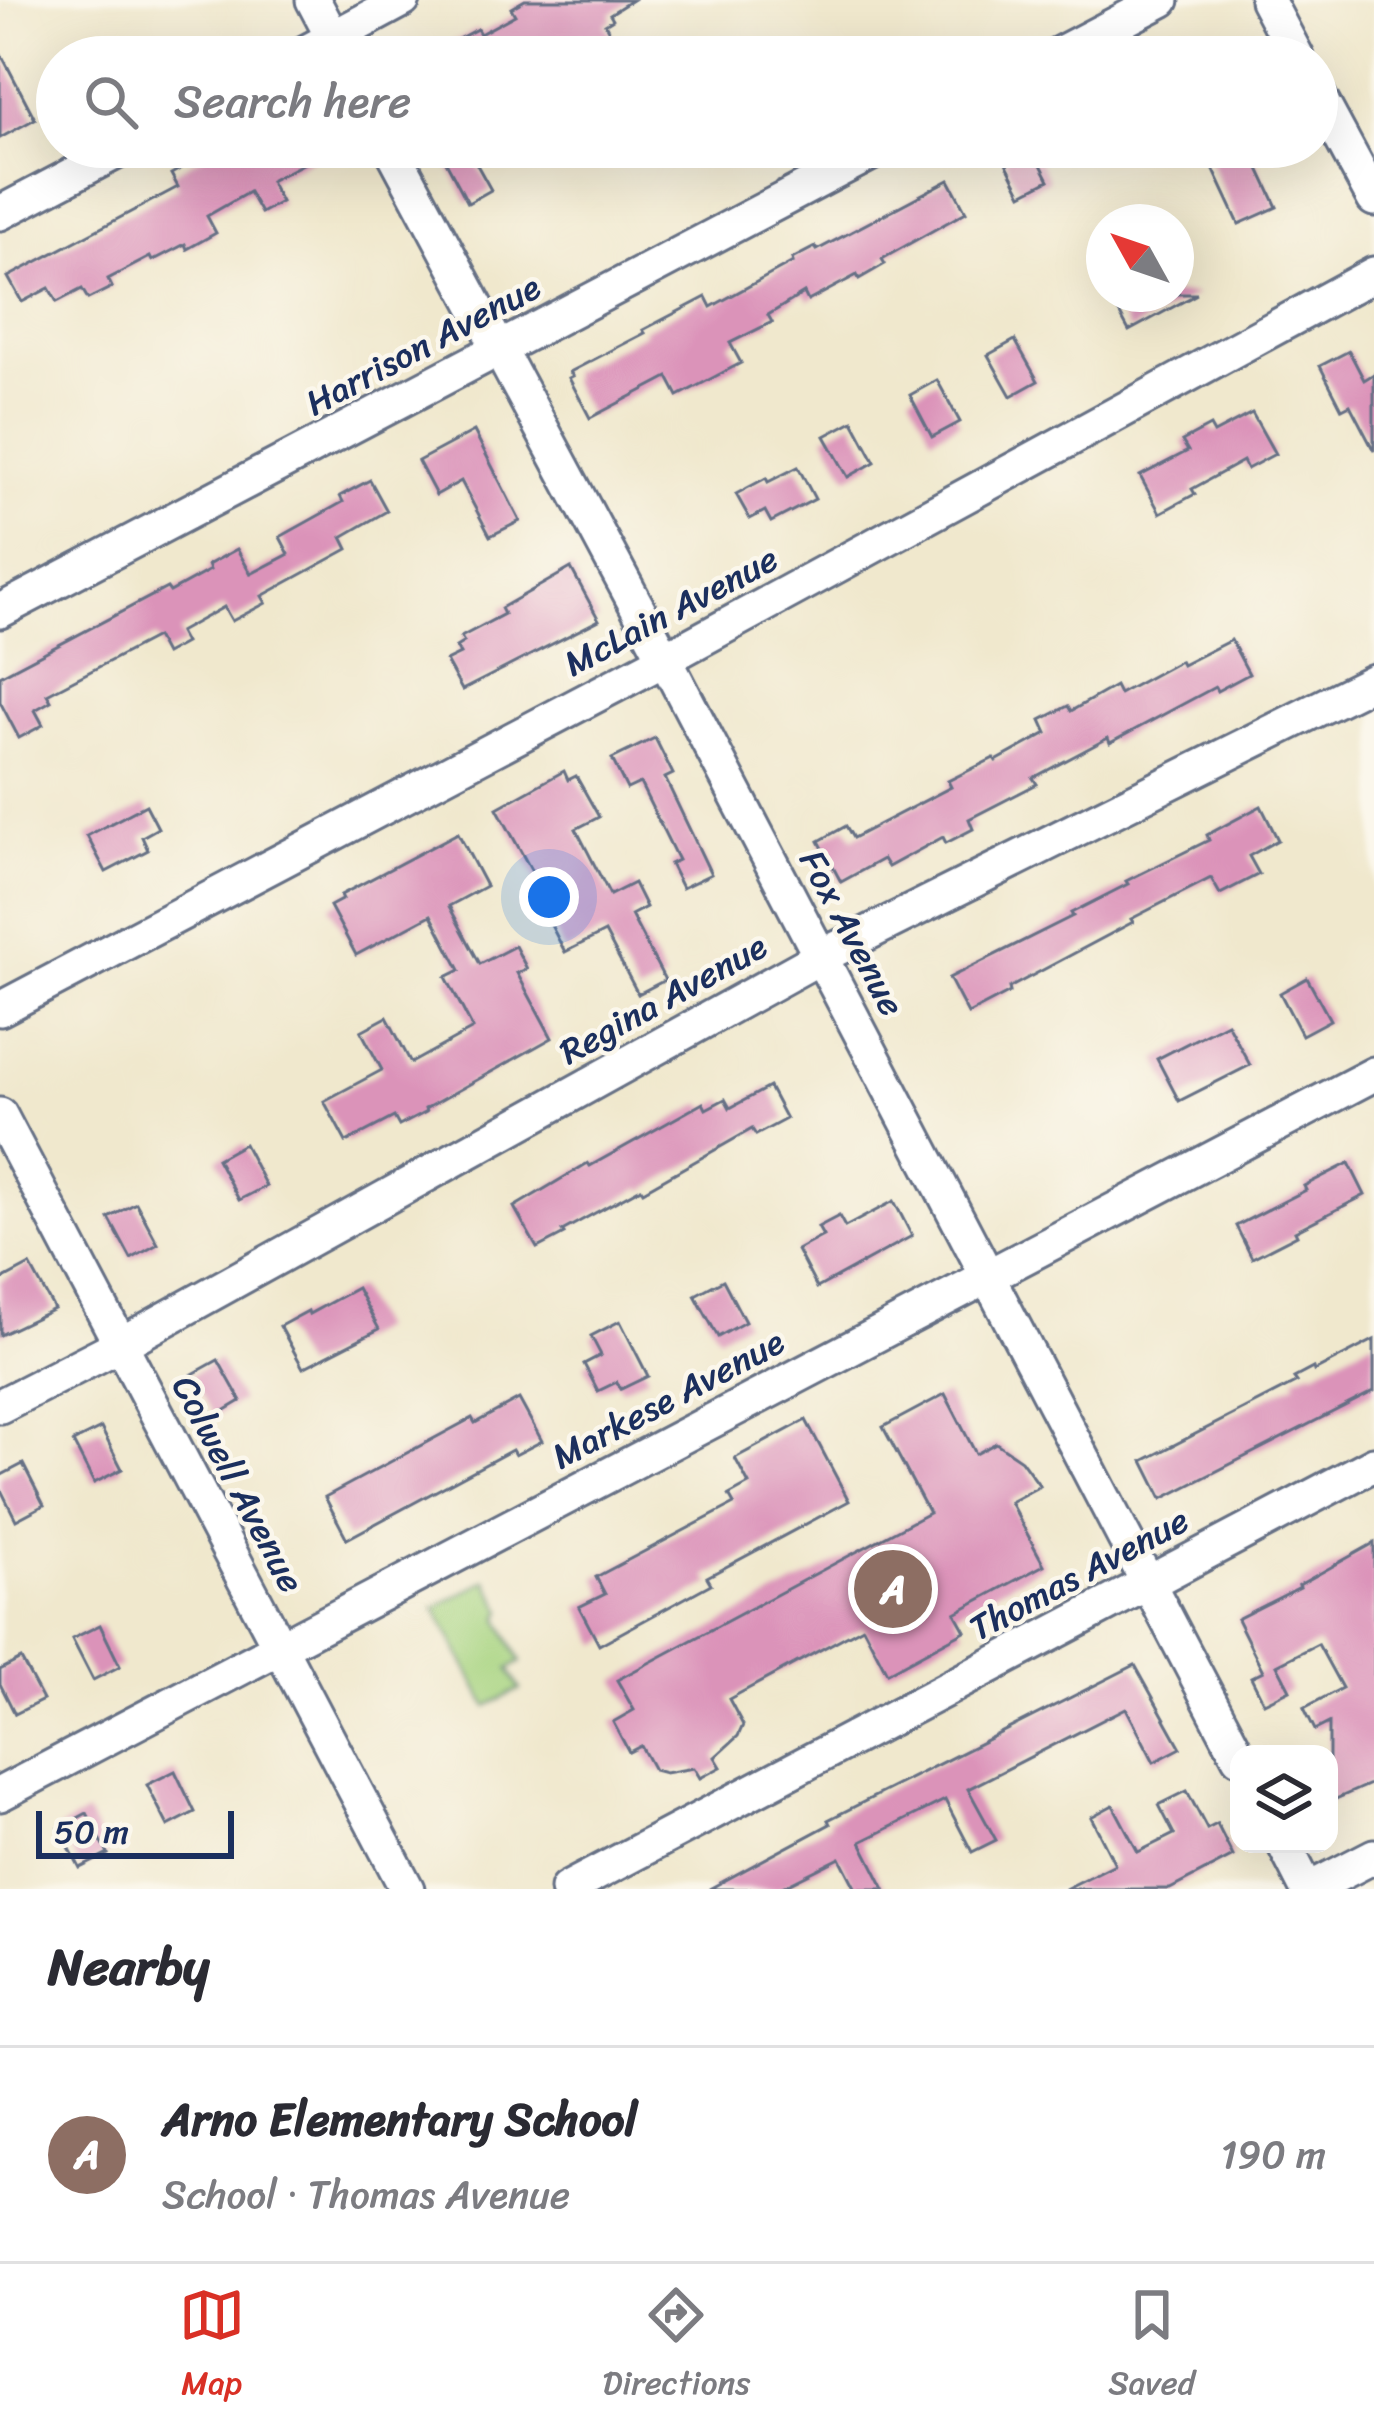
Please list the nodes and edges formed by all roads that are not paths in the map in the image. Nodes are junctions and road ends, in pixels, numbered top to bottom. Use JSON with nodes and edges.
{"nodes":[{"id":1,"x":313,"y":0,"type":"edge"},
{"id":2,"x":403,"y":0,"type":"edge"},
{"id":3,"x":1162,"y":0,"type":"edge"},
{"id":4,"x":1267,"y":0,"type":"edge"},
{"id":5,"x":332,"y":36,"type":"edge"},
{"id":6,"x":354,"y":36,"type":"edge"},
{"id":7,"x":1094,"y":36,"type":"edge"},
{"id":8,"x":1287,"y":36,"type":"edge"},
{"id":9,"x":1338,"y":132,"type":"edge"},
{"id":10,"x":86,"y":168,"type":"edge"},
{"id":11,"x":402,"y":168,"type":"edge"},
{"id":12,"x":843,"y":168,"type":"edge"},
{"id":13,"x":1374,"y":200,"type":"edge"},
{"id":14,"x":0,"y":213,"type":"edge"},
{"id":15,"x":1374,"y":274,"type":"edge"},
{"id":16,"x":499,"y":349,"type":"junction"},
{"id":17,"x":0,"y":611,"type":"edge"},
{"id":18,"x":664,"y":659,"type":"junction"},
{"id":19,"x":1374,"y":681,"type":"edge"},
{"id":20,"x":820,"y":957,"type":"junction"},
{"id":21,"x":0,"y":1009,"type":"edge"},
{"id":22,"x":1374,"y":1074,"type":"edge"},
{"id":23,"x":0,"y":1115,"type":"edge"},
{"id":24,"x":988,"y":1275,"type":"junction"},
{"id":25,"x":119,"y":1345,"type":"junction"},
{"id":26,"x":0,"y":1406,"type":"edge"},
{"id":27,"x":1374,"y":1464,"type":"edge"},
{"id":28,"x":1148,"y":1581,"type":"junction"},
{"id":29,"x":280,"y":1646,"type":"junction"},
{"id":30,"x":1233,"y":1745,"type":"edge"},
{"id":31,"x":0,"y":1794,"type":"edge"},
{"id":32,"x":1289,"y":1853,"type":"edge"},
{"id":33,"x":1374,"y":1856,"type":"edge"},
{"id":34,"x":407,"y":1889,"type":"edge"},
{"id":35,"x":567,"y":1889,"type":"edge"},
{"id":36,"x":1308,"y":1889,"type":"edge"}],
"edges":[{"from":1,"to":5,"type":"street"},
{"from":2,"to":6,"type":"street"},
{"from":3,"to":7,"type":"street"},
{"from":4,"to":8,"type":"street"},
{"from":9,"to":13,"type":"street"},
{"from":10,"to":14,"type":"street"},
{"from":11,"to":16,"type":"street","name":"Fox Avenue"},
{"from":12,"to":16,"type":"street","name":"Harrison Avenue"},
{"from":15,"to":18,"type":"street","name":"McLain Avenue"},
{"from":16,"to":17,"type":"street","name":"Harrison Avenue"},
{"from":16,"to":18,"type":"street","name":"Fox Avenue"},
{"from":18,"to":20,"type":"street","name":"Fox Avenue"},
{"from":18,"to":21,"type":"street","name":"McLain Avenue"},
{"from":19,"to":20,"type":"street","name":"Regina Avenue"},
{"from":20,"to":24,"type":"street","name":"Fox Avenue"},
{"from":20,"to":25,"type":"street","name":"Regina Avenue"},
{"from":22,"to":24,"type":"street","name":"Markese Avenue"},
{"from":23,"to":25,"type":"street","name":"Colwell Avenue"},
{"from":24,"to":28,"type":"street","name":"Fox Avenue"},
{"from":24,"to":29,"type":"street","name":"Markese Avenue"},
{"from":25,"to":26,"type":"street","name":"Regina Avenue"},
{"from":25,"to":29,"type":"street","name":"Colwell Avenue"},
{"from":27,"to":28,"type":"street","name":"Thomas Avenue"},
{"from":28,"to":30,"type":"street","name":"Fox Avenue"},
{"from":28,"to":35,"type":"street","name":"Thomas Avenue"},
{"from":29,"to":31,"type":"street","name":"Markese Avenue"},
{"from":29,"to":34,"type":"street","name":"Colwell Avenue"},
{"from":32,"to":36,"type":"street"},
{"from":33,"to":36,"type":"street"}]}
